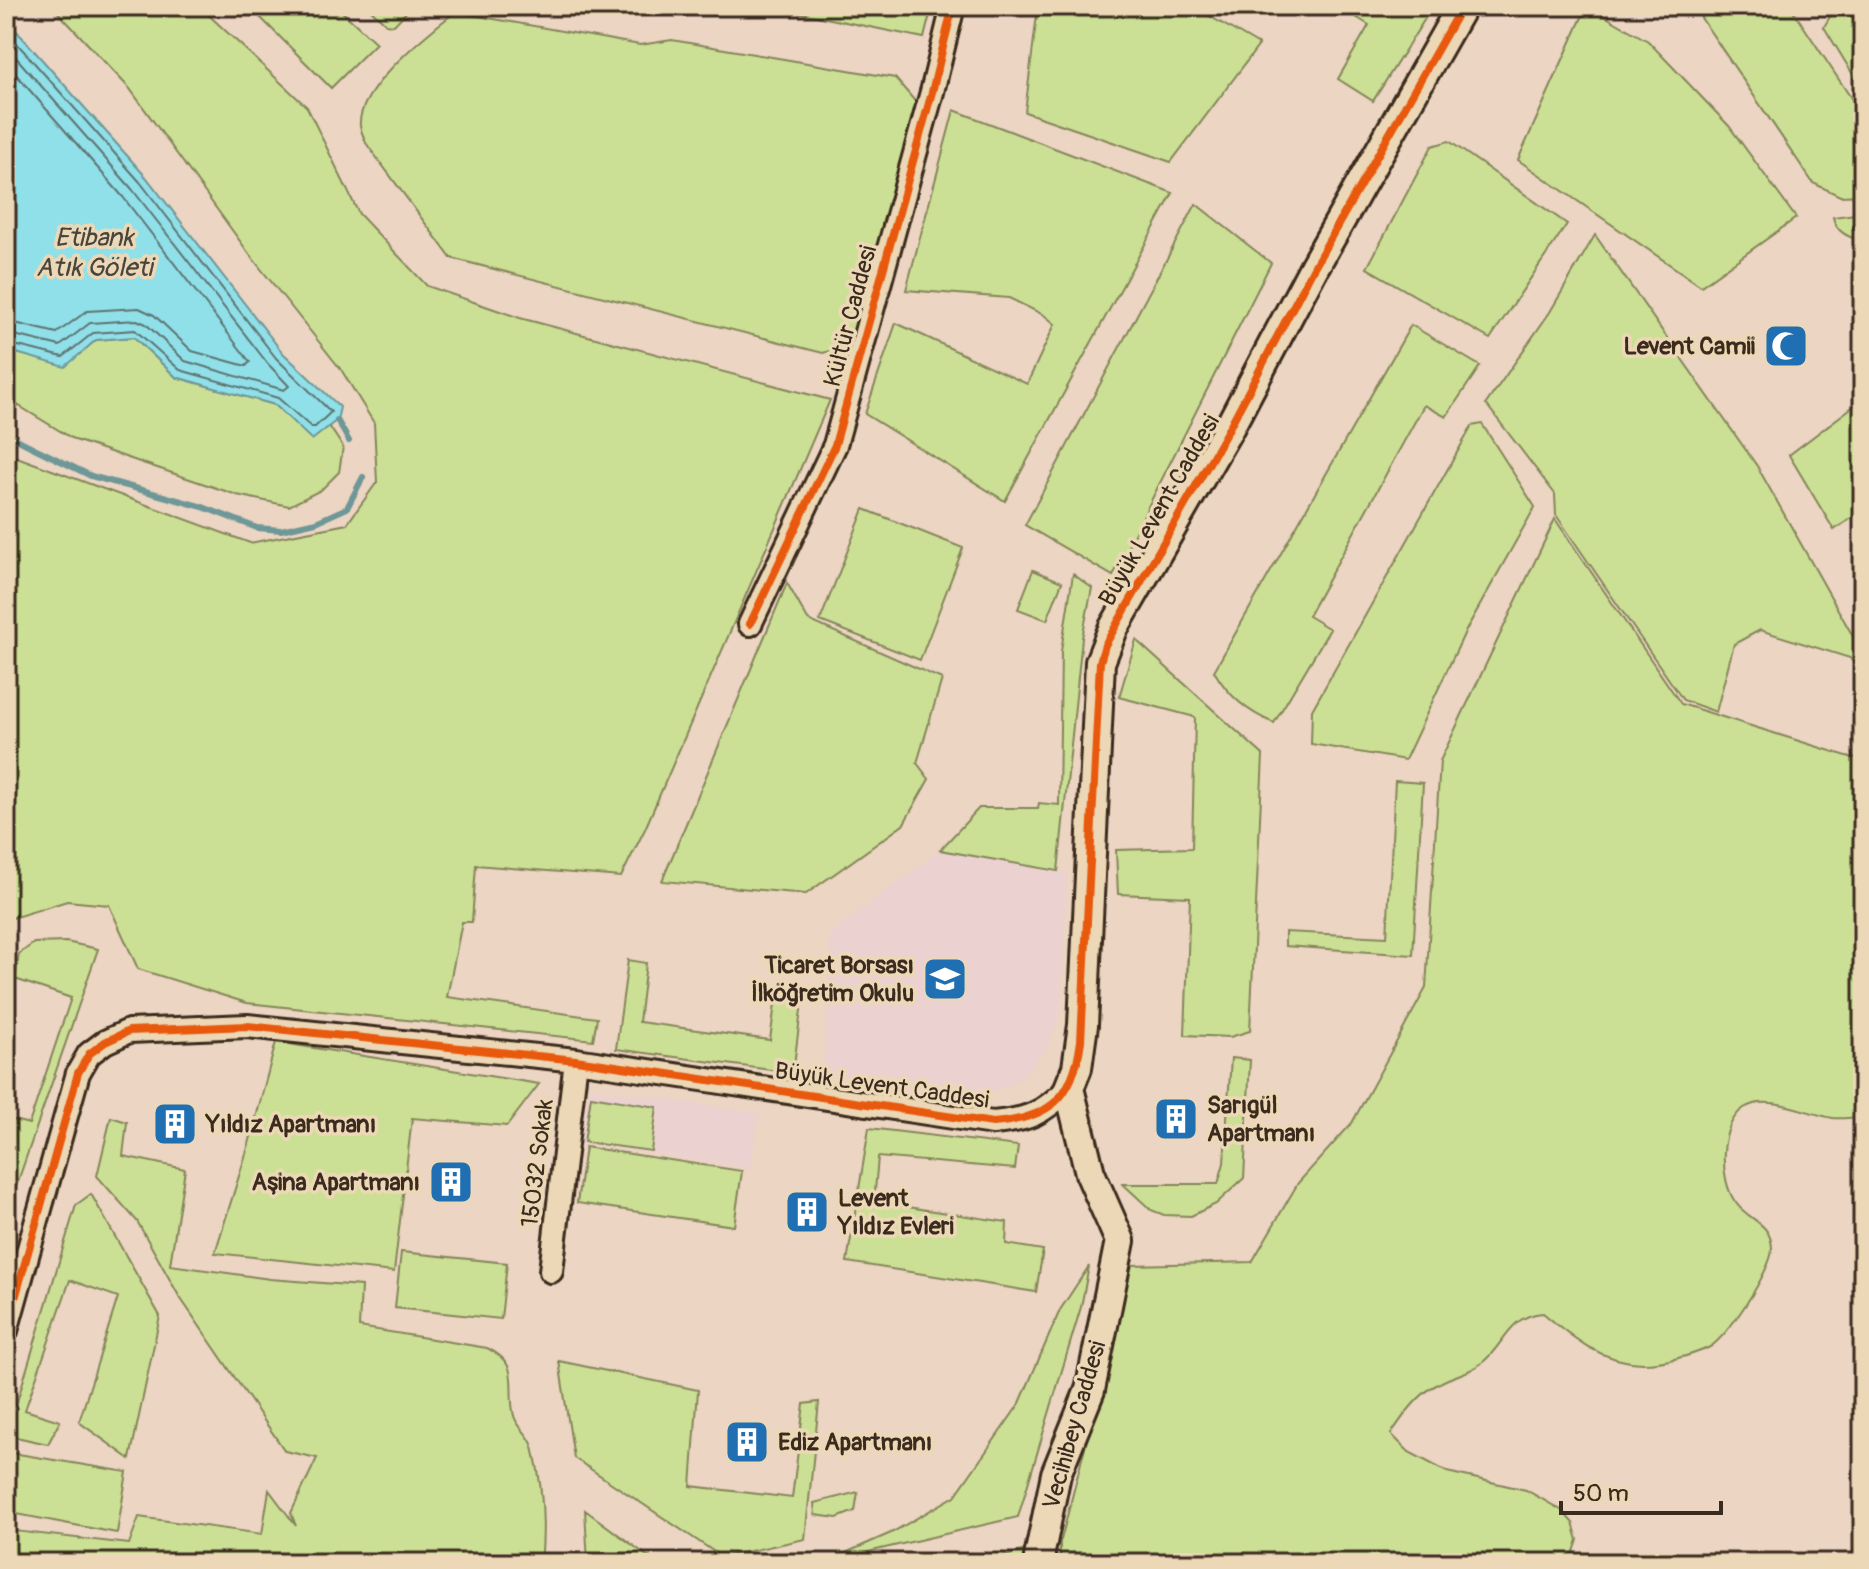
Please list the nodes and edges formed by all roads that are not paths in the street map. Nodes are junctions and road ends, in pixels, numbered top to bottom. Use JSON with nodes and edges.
{"nodes":[{"id":1,"x":953,"y":6,"type":"edge"},
{"id":2,"x":1462,"y":6,"type":"edge"},
{"id":3,"x":750,"y":624,"type":"dead end"},
{"id":4,"x":576,"y":1060,"type":"junction"},
{"id":5,"x":1069,"y":1088,"type":"junction"},
{"id":6,"x":551,"y":1271,"type":"dead end"},
{"id":7,"x":6,"y":1331,"type":"edge"},
{"id":8,"x":1042,"y":1563,"type":"edge"}],
"edges":[{"from":1,"to":3,"type":"street","name":"Kültür Caddesi"},
{"from":2,"to":5,"type":"street","name":"Büyük Levent Caddesi"},
{"from":4,"to":5,"type":"street","name":"Büyük Levent Caddesi"},
{"from":4,"to":6,"type":"street","name":"15032 Sokak"},
{"from":4,"to":7,"type":"street","name":"Büyük Levent Caddesi"},
{"from":5,"to":8,"type":"street","name":"Vecihibey Caddesi"}]}
